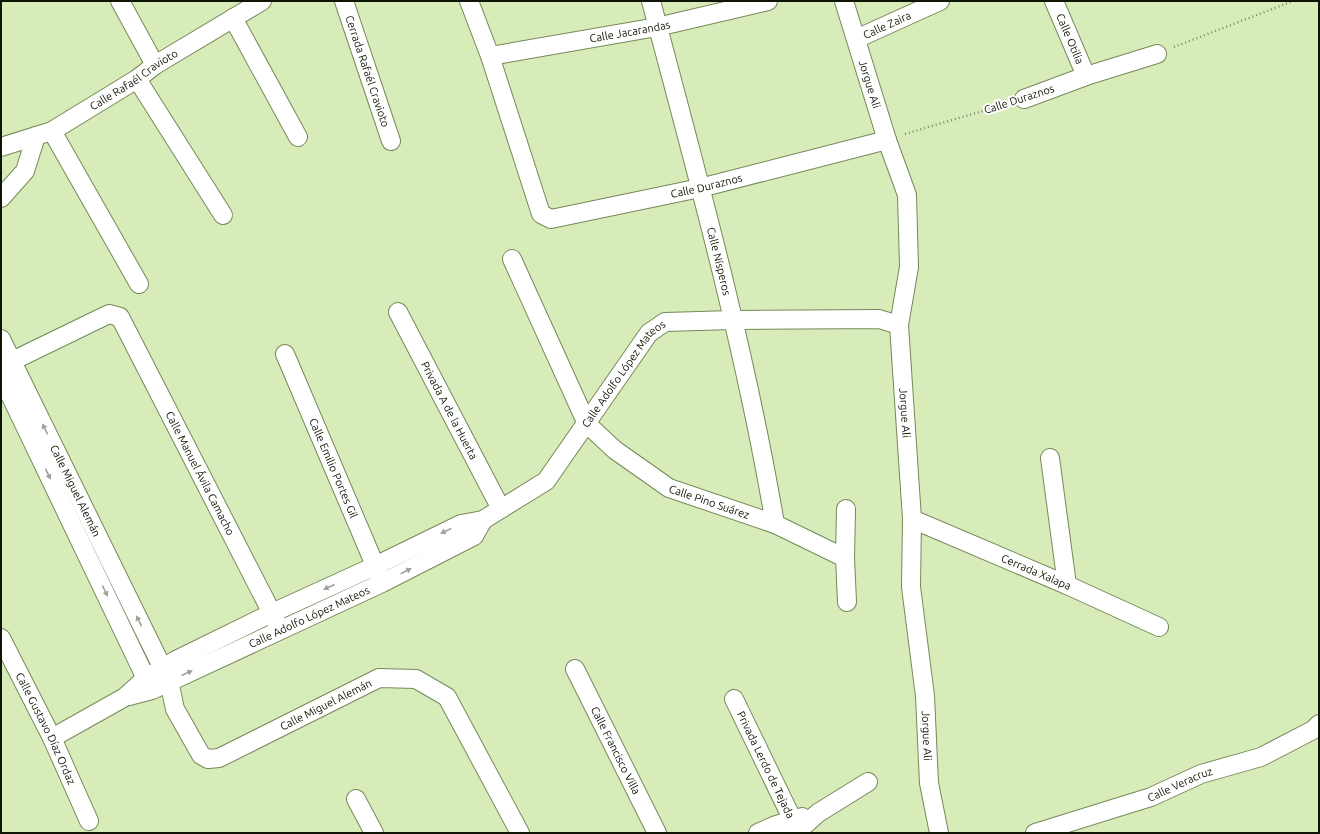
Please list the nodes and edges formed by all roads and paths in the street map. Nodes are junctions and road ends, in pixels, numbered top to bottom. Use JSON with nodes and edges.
{"nodes":[{"id":1,"x":120,"y":1,"type":"edge"},
{"id":2,"x":262,"y":1,"type":"edge"},
{"id":3,"x":344,"y":1,"type":"edge"},
{"id":4,"x":468,"y":1,"type":"edge"},
{"id":5,"x":651,"y":1,"type":"edge"},
{"id":6,"x":768,"y":1,"type":"edge"},
{"id":7,"x":844,"y":1,"type":"edge"},
{"id":8,"x":940,"y":1,"type":"edge"},
{"id":9,"x":1054,"y":1,"type":"edge"},
{"id":10,"x":1293,"y":1,"type":"edge"},
{"id":11,"x":233,"y":18,"type":"junction"},
{"id":12,"x":658,"y":27,"type":"junction"},
{"id":13,"x":856,"y":39,"type":"junction"},
{"id":14,"x":1157,"y":54,"type":"joint"},
{"id":15,"x":490,"y":56,"type":"junction"},
{"id":16,"x":155,"y":65,"type":"junction"},
{"id":17,"x":1086,"y":76,"type":"junction"},
{"id":18,"x":137,"y":79,"type":"junction"},
{"id":19,"x":1024,"y":99,"type":"joint"},
{"id":20,"x":44,"y":134,"type":"junction"},
{"id":21,"x":298,"y":137,"type":"dead end"},
{"id":22,"x":887,"y":140,"type":"junction"},
{"id":23,"x":391,"y":141,"type":"dead end"},
{"id":24,"x":1,"y":147,"type":"edge"},
{"id":25,"x":700,"y":188,"type":"junction"},
{"id":26,"x":1,"y":198,"type":"edge"},
{"id":27,"x":223,"y":215,"type":"dead end"},
{"id":28,"x":512,"y":258,"type":"dead end"},
{"id":29,"x":139,"y":284,"type":"dead end"},
{"id":30,"x":398,"y":312,"type":"dead end"},
{"id":31,"x":733,"y":320,"type":"junction"},
{"id":32,"x":899,"y":325,"type":"junction"},
{"id":33,"x":1,"y":339,"type":"edge"},
{"id":34,"x":285,"y":354,"type":"dead end"},
{"id":35,"x":6,"y":363,"type":"edge"},
{"id":36,"x":1,"y":376,"type":"edge"},
{"id":37,"x":587,"y":424,"type":"junction"},
{"id":38,"x":1050,"y":458,"type":"dead end"},
{"id":39,"x":501,"y":509,"type":"junction"},
{"id":40,"x":846,"y":509,"type":"dead end"},
{"id":41,"x":912,"y":519,"type":"junction"},
{"id":42,"x":483,"y":520,"type":"junction"},
{"id":43,"x":775,"y":524,"type":"junction"},
{"id":44,"x":845,"y":558,"type":"junction"},
{"id":45,"x":375,"y":566,"type":"junction"},
{"id":46,"x":382,"y":583,"type":"junction"},
{"id":47,"x":1067,"y":585,"type":"junction"},
{"id":48,"x":847,"y":602,"type":"dead end"},
{"id":49,"x":272,"y":613,"type":"junction"},
{"id":50,"x":1159,"y":627,"type":"dead end"},
{"id":51,"x":280,"y":630,"type":"junction"},
{"id":52,"x":1,"y":638,"type":"edge"},
{"id":53,"x":151,"y":645,"type":"junction"},
{"id":54,"x":134,"y":652,"type":"junction"},
{"id":55,"x":575,"y":668,"type":"dead end"},
{"id":56,"x":166,"y":675,"type":"junction"},
{"id":57,"x":149,"y":684,"type":"junction"},
{"id":58,"x":734,"y":699,"type":"dead end"},
{"id":59,"x":175,"y":709,"type":"junction"},
{"id":60,"x":1319,"y":724,"type":"edge"},
{"id":61,"x":52,"y":738,"type":"junction"},
{"id":62,"x":868,"y":782,"type":"dead end"},
{"id":63,"x":356,"y":799,"type":"dead end"},
{"id":64,"x":89,"y":820,"type":"dead end"},
{"id":65,"x":796,"y":829,"type":"edge"},
{"id":66,"x":374,"y":833,"type":"edge"},
{"id":67,"x":520,"y":833,"type":"edge"},
{"id":68,"x":657,"y":833,"type":"edge"},
{"id":69,"x":758,"y":833,"type":"edge"},
{"id":70,"x":939,"y":833,"type":"edge"},
{"id":71,"x":1036,"y":833,"type":"edge"}],
"edges":[{"from":1,"to":16,"type":"street"},
{"from":2,"to":11,"type":"street","name":"Calle Rafaél Cravioto"},
{"from":3,"to":23,"type":"street","name":"Cerrada Rafaél Cravioto"},
{"from":4,"to":15,"type":"street","name":"Calle Duraznos"},
{"from":5,"to":12,"type":"street","name":"Calle Nísperos"},
{"from":6,"to":12,"type":"street","name":"Calle Jacarandas"},
{"from":7,"to":13,"type":"street","name":"Jorgue Ali"},
{"from":8,"to":13,"type":"street","name":"Calle Zaira"},
{"from":9,"to":17,"type":"street","name":"Calle Otilia"},
{"from":10,"to":14,"type":"path"},
{"from":11,"to":16,"type":"street","name":"Calle Rafaél Cravioto"},
{"from":11,"to":21,"type":"street"},
{"from":12,"to":15,"type":"street","name":"Calle Jacarandas"},
{"from":12,"to":25,"type":"street","name":"Calle Nísperos"},
{"from":13,"to":22,"type":"street","name":"Jorgue Ali"},
{"from":14,"to":17,"type":"street","name":"Calle Duraznos"},
{"from":15,"to":25,"type":"street","name":"Calle Duraznos"},
{"from":16,"to":18,"type":"street","name":"Calle Rafaél Cravioto"},
{"from":17,"to":19,"type":"street","name":"Calle Duraznos"},
{"from":18,"to":20,"type":"street","name":"Calle Rafaél Cravioto"},
{"from":18,"to":27,"type":"street"},
{"from":19,"to":22,"type":"path","name":"Calle Duraznos"},
{"from":20,"to":24,"type":"street","name":"Calle Rafaél Cravioto"},
{"from":20,"to":26,"type":"street"},
{"from":20,"to":29,"type":"street"},
{"from":22,"to":25,"type":"street","name":"Calle Duraznos"},
{"from":22,"to":32,"type":"street","name":"Jorgue Ali"},
{"from":25,"to":31,"type":"street","name":"Calle Nísperos"},
{"from":28,"to":37,"type":"street"},
{"from":30,"to":39,"type":"street","name":"Privada A de la Huerta"},
{"from":31,"to":32,"type":"street","name":"Calle Adolfo López Mateos"},
{"from":31,"to":37,"type":"street","name":"Calle Adolfo López Mateos"},
{"from":31,"to":43,"type":"street","name":"Calle Nísperos"},
{"from":32,"to":41,"type":"street","name":"Jorgue Ali"},
{"from":33,"to":35,"type":"street","name":"Calle Miguel Alemán"},
{"from":34,"to":45,"type":"street","name":"Calle Emilio Portes Gil"},
{"from":35,"to":49,"type":"street","name":"Calle Manuel Ávila Camacho"},
{"from":53,"to":35,"type":"street","name":"Calle Miguel Alemán","one_way":true},
{"from":36,"to":54,"type":"street","name":"Calle Miguel Alemán","one_way":true},
{"from":37,"to":39,"type":"street","name":"Calle Adolfo López Mateos"},
{"from":37,"to":43,"type":"street","name":"Calle Pino Suárez"},
{"from":38,"to":47,"type":"street"},
{"from":39,"to":42,"type":"street","name":"Calle Adolfo López Mateos"},
{"from":40,"to":44,"type":"street"},
{"from":41,"to":47,"type":"street","name":"Cerrada Xalapa"},
{"from":41,"to":70,"type":"street","name":"Jorgue Ali"},
{"from":42,"to":45,"type":"street","name":"Calle Adolfo López Mateos","one_way":true},
{"from":46,"to":42,"type":"street","name":"Calle Adolfo López Mateos","one_way":true},
{"from":43,"to":44,"type":"street","name":"Calle Pino Suárez"},
{"from":44,"to":48,"type":"street"},
{"from":45,"to":46,"type":"street","name":"Calle Emilio Portes Gil"},
{"from":45,"to":49,"type":"street","name":"Calle Adolfo López Mateos","one_way":true},
{"from":46,"to":51,"type":"street","name":"Calle Adolfo López Mateos"},
{"from":47,"to":50,"type":"street","name":"Cerrada Xalapa"},
{"from":49,"to":51,"type":"street","name":"Calle Manuel Ávila Camacho"},
{"from":49,"to":56,"type":"street","name":"Calle Adolfo López Mateos"},
{"from":56,"to":51,"type":"street","name":"Calle Adolfo López Mateos","one_way":true},
{"from":52,"to":61,"type":"street","name":"Calle Gustavo Díaz Ordaz"},
{"from":53,"to":54,"type":"street"},
{"from":53,"to":56,"type":"street","name":"Calle Miguel Alemán"},
{"from":54,"to":57,"type":"street","name":"Calle Miguel Alemán"},
{"from":55,"to":68,"type":"street","name":"Calle Francisco Villa"},
{"from":56,"to":57,"type":"street","name":"Calle Adolfo López Mateos"},
{"from":56,"to":59,"type":"street","name":"Calle Miguel Alemán"},
{"from":57,"to":59,"type":"street","name":"Calle Miguel Alemán"},
{"from":57,"to":61,"type":"street","name":"Calle Adolfo López Mateos"},
{"from":58,"to":65,"type":"street","name":"Privada Lerdo de Tejada"},
{"from":59,"to":67,"type":"street","name":"Calle Miguel Alemán"},
{"from":60,"to":71,"type":"street","name":"Calle Veracruz"},
{"from":61,"to":64,"type":"street","name":"Calle Gustavo Díaz Ordaz"},
{"from":62,"to":65,"type":"street"},
{"from":63,"to":66,"type":"street"},
{"from":65,"to":69,"type":"street"}]}
